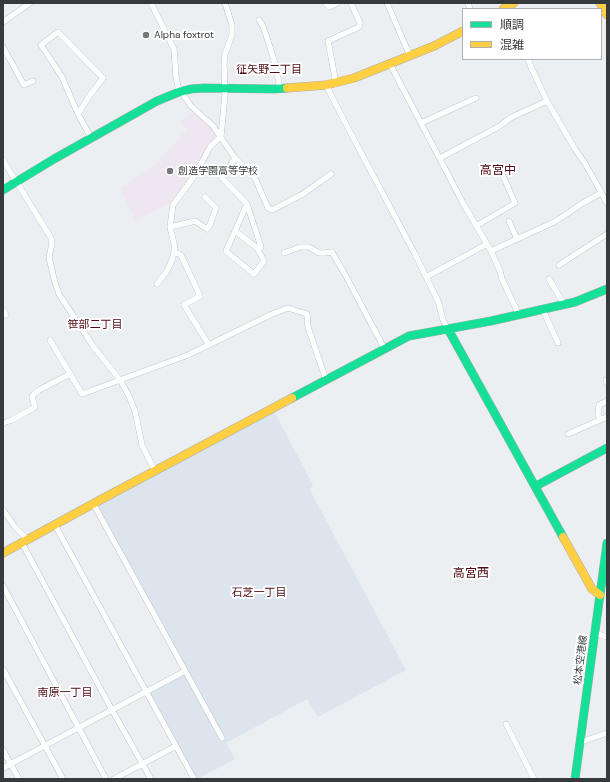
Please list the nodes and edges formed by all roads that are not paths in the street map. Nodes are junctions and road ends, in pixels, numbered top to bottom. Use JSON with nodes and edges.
{"nodes":[{"id":1,"x":30,"y":3,"type":"edge"},
{"id":2,"x":151,"y":3,"type":"edge"},
{"id":3,"x":225,"y":3,"type":"edge"},
{"id":4,"x":326,"y":3,"type":"edge"},
{"id":5,"x":337,"y":3,"type":"edge"},
{"id":6,"x":351,"y":3,"type":"edge"},
{"id":7,"x":387,"y":3,"type":"edge"},
{"id":8,"x":600,"y":3,"type":"edge"},
{"id":9,"x":607,"y":15,"type":"edge"},
{"id":10,"x":259,"y":20,"type":"dead end"},
{"id":11,"x":3,"y":21,"type":"edge"},
{"id":12,"x":462,"y":31,"type":"edge"},
{"id":13,"x":3,"y":47,"type":"edge"},
{"id":14,"x":410,"y":56,"type":"junction"},
{"id":15,"x":528,"y":60,"type":"edge"},
{"id":16,"x":390,"y":64,"type":"junction"},
{"id":17,"x":33,"y":81,"type":"dead end"},
{"id":18,"x":336,"y":83,"type":"junction"},
{"id":19,"x":326,"y":85,"type":"junction"},
{"id":20,"x":225,"y":88,"type":"junction"},
{"id":21,"x":280,"y":89,"type":"junction"},
{"id":22,"x":181,"y":91,"type":"junction"},
{"id":23,"x":476,"y":98,"type":"dead end"},
{"id":24,"x":547,"y":101,"type":"junction"},
{"id":25,"x":78,"y":114,"type":"junction"},
{"id":26,"x":421,"y":123,"type":"junction"},
{"id":27,"x":221,"y":136,"type":"junction"},
{"id":28,"x":91,"y":138,"type":"junction"},
{"id":29,"x":235,"y":158,"type":"junction"},
{"id":30,"x":440,"y":158,"type":"junction"},
{"id":31,"x":3,"y":160,"type":"edge"},
{"id":32,"x":331,"y":174,"type":"dead end"},
{"id":33,"x":503,"y":176,"type":"dead end"},
{"id":34,"x":16,"y":182,"type":"junction"},
{"id":35,"x":3,"y":190,"type":"edge"},
{"id":36,"x":601,"y":193,"type":"junction"},
{"id":37,"x":205,"y":197,"type":"dead end"},
{"id":38,"x":607,"y":203,"type":"edge"},
{"id":39,"x":247,"y":204,"type":"junction"},
{"id":40,"x":509,"y":221,"type":"dead end"},
{"id":41,"x":476,"y":226,"type":"junction"},
{"id":42,"x":170,"y":227,"type":"junction"},
{"id":43,"x":235,"y":231,"type":"junction"},
{"id":44,"x":607,"y":234,"type":"edge"},
{"id":45,"x":517,"y":239,"type":"junction"},
{"id":46,"x":487,"y":244,"type":"junction"},
{"id":47,"x":258,"y":250,"type":"junction"},
{"id":48,"x":491,"y":251,"type":"junction"},
{"id":49,"x":174,"y":252,"type":"junction"},
{"id":50,"x":284,"y":253,"type":"dead end"},
{"id":51,"x":559,"y":265,"type":"dead end"},
{"id":52,"x":426,"y":277,"type":"junction"},
{"id":53,"x":549,"y":279,"type":"dead end"},
{"id":54,"x":157,"y":284,"type":"dead end"},
{"id":55,"x":607,"y":289,"type":"edge"},
{"id":56,"x":562,"y":301,"type":"dead end"},
{"id":57,"x":543,"y":310,"type":"junction"},
{"id":58,"x":519,"y":315,"type":"junction"},
{"id":59,"x":448,"y":329,"type":"junction"},
{"id":60,"x":50,"y":340,"type":"dead end"},
{"id":61,"x":558,"y":343,"type":"dead end"},
{"id":62,"x":209,"y":344,"type":"junction"},
{"id":63,"x":384,"y":348,"type":"junction"},
{"id":64,"x":70,"y":374,"type":"junction"},
{"id":65,"x":120,"y":380,"type":"junction"},
{"id":66,"x":326,"y":380,"type":"junction"},
{"id":67,"x":607,"y":402,"type":"edge"},
{"id":68,"x":604,"y":418,"type":"edge"},
{"id":69,"x":3,"y":423,"type":"edge"},
{"id":70,"x":568,"y":434,"type":"dead end"},
{"id":71,"x":607,"y":448,"type":"edge"},
{"id":72,"x":155,"y":471,"type":"junction"},
{"id":73,"x":536,"y":486,"type":"junction"},
{"id":74,"x":94,"y":503,"type":"junction"},
{"id":75,"x":3,"y":510,"type":"edge"},
{"id":76,"x":55,"y":525,"type":"junction"},
{"id":77,"x":25,"y":541,"type":"junction"},
{"id":78,"x":607,"y":543,"type":"edge"},
{"id":79,"x":3,"y":553,"type":"edge"},
{"id":80,"x":3,"y":586,"type":"edge"},
{"id":81,"x":600,"y":595,"type":"junction"},
{"id":82,"x":594,"y":633,"type":"junction"},
{"id":83,"x":607,"y":637,"type":"edge"},
{"id":84,"x":3,"y":669,"type":"edge"},
{"id":85,"x":184,"y":671,"type":"junction"},
{"id":86,"x":146,"y":692,"type":"junction"},
{"id":87,"x":112,"y":710,"type":"junction"},
{"id":88,"x":506,"y":724,"type":"dead end"},
{"id":89,"x":78,"y":728,"type":"junction"},
{"id":90,"x":607,"y":733,"type":"edge"},
{"id":91,"x":222,"y":738,"type":"dead end"},
{"id":92,"x":580,"y":742,"type":"junction"},
{"id":93,"x":45,"y":746,"type":"junction"},
{"id":94,"x":176,"y":746,"type":"junction"},
{"id":95,"x":3,"y":750,"type":"edge"},
{"id":96,"x":11,"y":764,"type":"junction"},
{"id":97,"x":142,"y":764,"type":"junction"},
{"id":98,"x":3,"y":768,"type":"edge"},
{"id":99,"x":19,"y":779,"type":"edge"},
{"id":100,"x":63,"y":779,"type":"edge"},
{"id":101,"x":106,"y":779,"type":"edge"},
{"id":102,"x":114,"y":779,"type":"edge"},
{"id":103,"x":151,"y":779,"type":"edge"},
{"id":104,"x":194,"y":779,"type":"edge"},
{"id":105,"x":534,"y":779,"type":"edge"},
{"id":106,"x":575,"y":779,"type":"edge"}],
"edges":[{"from":1,"to":11,"type":"street"},
{"from":2,"to":22,"type":"street"},
{"from":3,"to":20,"type":"street"},
{"from":4,"to":5,"type":"street"},
{"from":6,"to":18,"type":"street"},
{"from":7,"to":14,"type":"street"},
{"from":8,"to":9,"type":"main road"},
{"from":10,"to":21,"type":"street"},
{"from":12,"to":14,"type":"main road"},
{"from":13,"to":17,"type":"street"},
{"from":14,"to":16,"type":"main road"},
{"from":15,"to":24,"type":"street"},
{"from":16,"to":18,"type":"main road"},
{"from":16,"to":26,"type":"street"},
{"from":18,"to":19,"type":"main road"},
{"from":19,"to":21,"type":"main road"},
{"from":19,"to":52,"type":"street"},
{"from":20,"to":21,"type":"main road"},
{"from":20,"to":22,"type":"main road"},
{"from":20,"to":27,"type":"street"},
{"from":22,"to":27,"type":"street"},
{"from":22,"to":28,"type":"main road"},
{"from":23,"to":26,"type":"street"},
{"from":24,"to":30,"type":"street"},
{"from":24,"to":36,"type":"street"},
{"from":25,"to":25,"type":"street"},
{"from":25,"to":28,"type":"street"},
{"from":26,"to":30,"type":"street"},
{"from":27,"to":29,"type":"street"},
{"from":27,"to":42,"type":"street"},
{"from":28,"to":34,"type":"main road"},
{"from":29,"to":32,"type":"street"},
{"from":29,"to":39,"type":"street"},
{"from":30,"to":41,"type":"street"},
{"from":31,"to":34,"type":"street"},
{"from":33,"to":41,"type":"street"},
{"from":34,"to":35,"type":"main road"},
{"from":34,"to":65,"type":"street"},
{"from":36,"to":38,"type":"street"},
{"from":36,"to":45,"type":"street"},
{"from":37,"to":42,"type":"street"},
{"from":39,"to":43,"type":"street"},
{"from":39,"to":47,"type":"street"},
{"from":40,"to":45,"type":"street"},
{"from":41,"to":46,"type":"street"},
{"from":42,"to":49,"type":"street"},
{"from":43,"to":47,"type":"street"},
{"from":43,"to":47,"type":"street"},
{"from":44,"to":51,"type":"street"},
{"from":45,"to":48,"type":"street"},
{"from":46,"to":48,"type":"street"},
{"from":46,"to":52,"type":"street"},
{"from":48,"to":58,"type":"street"},
{"from":49,"to":54,"type":"street"},
{"from":49,"to":62,"type":"street"},
{"from":50,"to":63,"type":"street"},
{"from":52,"to":59,"type":"street"},
{"from":53,"to":56,"type":"street"},
{"from":55,"to":57,"type":"main road"},
{"from":57,"to":58,"type":"main road"},
{"from":57,"to":61,"type":"street"},
{"from":58,"to":59,"type":"main road"},
{"from":59,"to":63,"type":"main road"},
{"from":59,"to":73,"type":"main road"},
{"from":60,"to":64,"type":"street"},
{"from":62,"to":65,"type":"street"},
{"from":62,"to":66,"type":"street"},
{"from":63,"to":66,"type":"main road"},
{"from":64,"to":65,"type":"street"},
{"from":64,"to":69,"type":"street"},
{"from":65,"to":72,"type":"street"},
{"from":66,"to":72,"type":"main road"},
{"from":67,"to":68,"type":"street"},
{"from":68,"to":70,"type":"street"},
{"from":71,"to":73,"type":"main road"},
{"from":72,"to":74,"type":"main road"},
{"from":73,"to":81,"type":"main road"},
{"from":74,"to":76,"type":"main road"},
{"from":74,"to":85,"type":"street"},
{"from":75,"to":77,"type":"street"},
{"from":76,"to":77,"type":"main road"},
{"from":76,"to":86,"type":"street"},
{"from":77,"to":79,"type":"main road"},
{"from":77,"to":87,"type":"street"},
{"from":78,"to":81,"type":"main road","name":"松本空港線"},
{"from":80,"to":89,"type":"street"},
{"from":81,"to":82,"type":"main road","name":"松本空港線"},
{"from":82,"to":83,"type":"street"},
{"from":82,"to":92,"type":"main road","name":"松本空港線"},
{"from":84,"to":93,"type":"street"},
{"from":85,"to":86,"type":"street"},
{"from":85,"to":91,"type":"street"},
{"from":86,"to":87,"type":"street"},
{"from":86,"to":94,"type":"street"},
{"from":87,"to":89,"type":"street"},
{"from":87,"to":97,"type":"street"},
{"from":88,"to":105,"type":"street"},
{"from":89,"to":93,"type":"street"},
{"from":89,"to":101,"type":"street"},
{"from":90,"to":92,"type":"street"},
{"from":92,"to":106,"type":"main road","name":"松本空港線"},
{"from":93,"to":96,"type":"street"},
{"from":93,"to":100,"type":"street"},
{"from":94,"to":97,"type":"street"},
{"from":94,"to":104,"type":"street"},
{"from":95,"to":96,"type":"street"},
{"from":96,"to":98,"type":"street"},
{"from":96,"to":99,"type":"street"},
{"from":97,"to":102,"type":"street"},
{"from":97,"to":103,"type":"street"}]}
